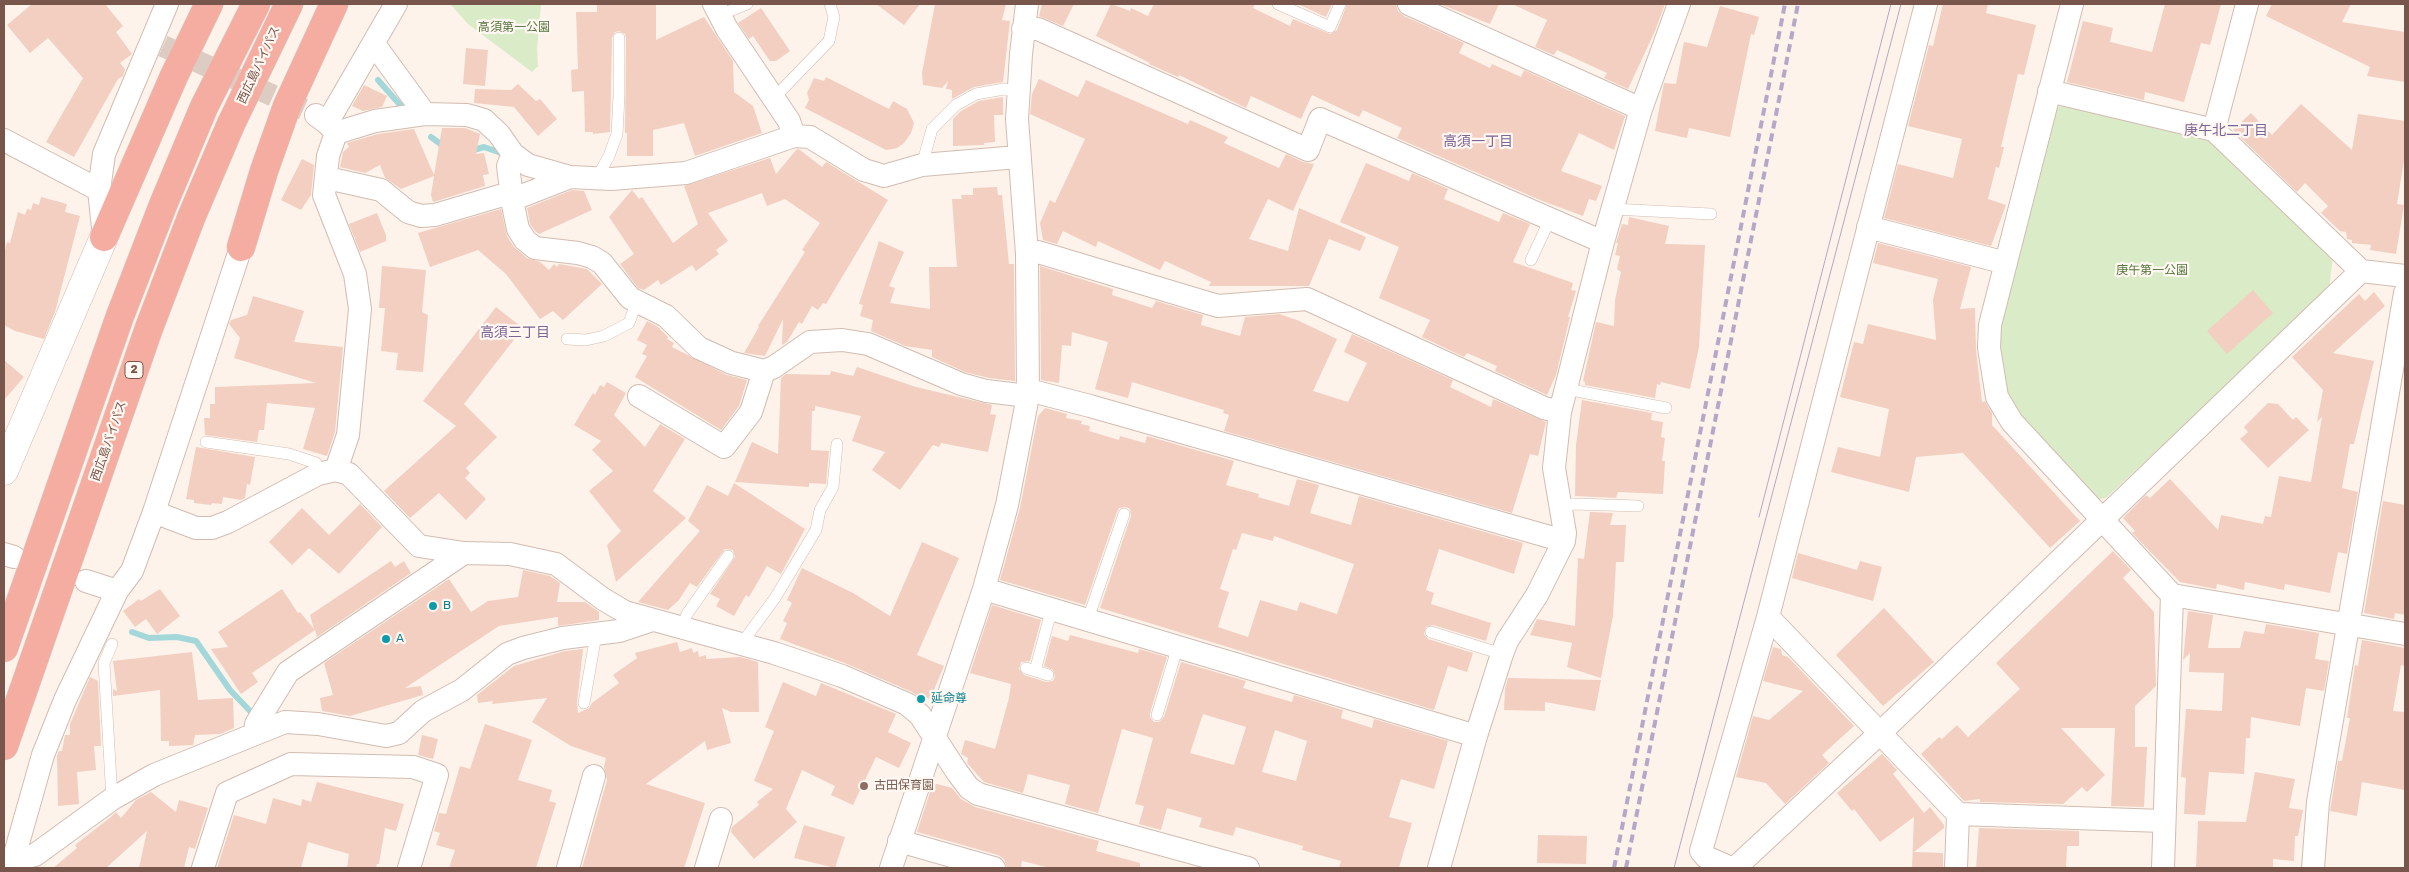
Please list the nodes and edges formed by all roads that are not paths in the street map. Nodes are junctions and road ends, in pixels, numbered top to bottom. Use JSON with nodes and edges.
{"nodes":[{"id":1,"x":167,"y":4,"type":"edge"},
{"id":2,"x":209,"y":4,"type":"edge"},
{"id":3,"x":256,"y":4,"type":"edge"},
{"id":4,"x":289,"y":4,"type":"edge"},
{"id":5,"x":334,"y":4,"type":"edge"},
{"id":6,"x":396,"y":4,"type":"edge"},
{"id":7,"x":748,"y":4,"type":"edge"},
{"id":8,"x":830,"y":4,"type":"edge"},
{"id":9,"x":1027,"y":4,"type":"edge"},
{"id":10,"x":1278,"y":4,"type":"edge"},
{"id":11,"x":1340,"y":4,"type":"edge"},
{"id":12,"x":1409,"y":4,"type":"edge"},
{"id":13,"x":1679,"y":4,"type":"edge"},
{"id":14,"x":1926,"y":4,"type":"edge"},
{"id":15,"x":2072,"y":4,"type":"edge"},
{"id":16,"x":2247,"y":4,"type":"edge"},
{"id":17,"x":717,"y":10,"type":"edge"},
{"id":18,"x":1023,"y":29,"type":"junction"},
{"id":19,"x":619,"y":38,"type":"dead end"},
{"id":20,"x":374,"y":44,"type":"junction"},
{"id":21,"x":2049,"y":91,"type":"junction"},
{"id":22,"x":1018,"y":92,"type":"junction"},
{"id":23,"x":773,"y":99,"type":"junction"},
{"id":24,"x":1640,"y":109,"type":"junction"},
{"id":25,"x":425,"y":114,"type":"junction"},
{"id":26,"x":326,"y":124,"type":"junction"},
{"id":27,"x":2214,"y":130,"type":"junction"},
{"id":28,"x":794,"y":136,"type":"junction"},
{"id":29,"x":4,"y":140,"type":"edge"},
{"id":30,"x":513,"y":154,"type":"junction"},
{"id":31,"x":1018,"y":157,"type":"junction"},
{"id":32,"x":922,"y":165,"type":"junction"},
{"id":33,"x":570,"y":177,"type":"junction"},
{"id":34,"x":327,"y":178,"type":"junction"},
{"id":35,"x":597,"y":178,"type":"junction"},
{"id":36,"x":99,"y":190,"type":"junction"},
{"id":37,"x":512,"y":196,"type":"junction"},
{"id":38,"x":1612,"y":209,"type":"junction"},
{"id":39,"x":1711,"y":214,"type":"dead end"},
{"id":40,"x":1550,"y":219,"type":"junction"},
{"id":41,"x":1868,"y":227,"type":"junction"},
{"id":42,"x":104,"y":236,"type":"junction"},
{"id":43,"x":1603,"y":242,"type":"junction"},
{"id":44,"x":241,"y":247,"type":"joint"},
{"id":45,"x":1027,"y":254,"type":"junction"},
{"id":46,"x":1531,"y":260,"type":"dead end"},
{"id":47,"x":2006,"y":263,"type":"junction"},
{"id":48,"x":2362,"y":271,"type":"junction"},
{"id":49,"x":2405,"y":276,"type":"edge"},
{"id":50,"x":2405,"y":293,"type":"edge"},
{"id":51,"x":637,"y":301,"type":"junction"},
{"id":52,"x":566,"y":338,"type":"dead end"},
{"id":53,"x":764,"y":371,"type":"junction"},
{"id":54,"x":1566,"y":389,"type":"junction"},
{"id":55,"x":639,"y":396,"type":"dead end"},
{"id":56,"x":1028,"y":396,"type":"junction"},
{"id":57,"x":1666,"y":408,"type":"dead end"},
{"id":58,"x":1560,"y":412,"type":"junction"},
{"id":59,"x":206,"y":442,"type":"dead end"},
{"id":60,"x":837,"y":444,"type":"dead end"},
{"id":61,"x":7,"y":456,"type":"edge"},
{"id":62,"x":327,"y":472,"type":"junction"},
{"id":63,"x":1638,"y":506,"type":"dead end"},
{"id":64,"x":1560,"y":507,"type":"junction"},
{"id":65,"x":154,"y":512,"type":"junction"},
{"id":66,"x":1124,"y":514,"type":"dead end"},
{"id":67,"x":2102,"y":520,"type":"junction"},
{"id":68,"x":1564,"y":541,"type":"junction"},
{"id":69,"x":464,"y":553,"type":"junction"},
{"id":70,"x":728,"y":556,"type":"dead end"},
{"id":71,"x":86,"y":581,"type":"dead end"},
{"id":72,"x":984,"y":588,"type":"junction"},
{"id":73,"x":118,"y":591,"type":"junction"},
{"id":74,"x":2172,"y":595,"type":"junction"},
{"id":75,"x":1052,"y":608,"type":"junction"},
{"id":76,"x":1768,"y":616,"type":"junction"},
{"id":77,"x":1088,"y":619,"type":"junction"},
{"id":78,"x":652,"y":620,"type":"junction"},
{"id":79,"x":2350,"y":623,"type":"junction"},
{"id":80,"x":682,"y":628,"type":"junction"},
{"id":81,"x":1431,"y":632,"type":"dead end"},
{"id":82,"x":2405,"y":634,"type":"edge"},
{"id":83,"x":596,"y":635,"type":"junction"},
{"id":84,"x":742,"y":643,"type":"junction"},
{"id":85,"x":112,"y":644,"type":"dead end"},
{"id":86,"x":1178,"y":646,"type":"junction"},
{"id":87,"x":4,"y":648,"type":"edge"},
{"id":88,"x":1502,"y":654,"type":"junction"},
{"id":89,"x":1048,"y":674,"type":"dead end"},
{"id":90,"x":584,"y":703,"type":"dead end"},
{"id":91,"x":1157,"y":715,"type":"dead end"},
{"id":92,"x":255,"y":734,"type":"junction"},
{"id":93,"x":1879,"y":734,"type":"junction"},
{"id":94,"x":935,"y":736,"type":"junction"},
{"id":95,"x":1476,"y":736,"type":"junction"},
{"id":96,"x":4,"y":746,"type":"edge"},
{"id":97,"x":594,"y":776,"type":"dead end"},
{"id":98,"x":112,"y":799,"type":"junction"},
{"id":99,"x":1958,"y":814,"type":"junction"},
{"id":100,"x":721,"y":819,"type":"dead end"},
{"id":101,"x":2164,"y":821,"type":"junction"},
{"id":102,"x":900,"y":841,"type":"junction"},
{"id":103,"x":12,"y":864,"type":"edge"},
{"id":104,"x":203,"y":868,"type":"edge"},
{"id":105,"x":409,"y":868,"type":"edge"},
{"id":106,"x":568,"y":868,"type":"edge"},
{"id":107,"x":706,"y":868,"type":"edge"},
{"id":108,"x":891,"y":868,"type":"edge"},
{"id":109,"x":994,"y":868,"type":"edge"},
{"id":110,"x":1248,"y":868,"type":"edge"},
{"id":111,"x":1439,"y":868,"type":"edge"},
{"id":112,"x":1733,"y":868,"type":"edge"},
{"id":113,"x":1956,"y":868,"type":"edge"},
{"id":114,"x":2164,"y":868,"type":"edge"},
{"id":115,"x":2313,"y":868,"type":"edge"}],
"edges":[{"from":1,"to":36,"type":"street"},
{"from":2,"to":42,"type":"highway"},
{"from":3,"to":87,"type":"highway"},
{"from":4,"to":96,"type":"highway","name":"西広島バイパス","number":"2"},
{"from":5,"to":44,"type":"highway"},
{"from":6,"to":20,"type":"street"},
{"from":7,"to":17,"type":"lane"},
{"from":8,"to":23,"type":"lane"},
{"from":9,"to":18,"type":"street"},
{"from":10,"to":11,"type":"lane"},
{"from":12,"to":24,"type":"street"},
{"from":13,"to":24,"type":"street"},
{"from":14,"to":41,"type":"street"},
{"from":15,"to":21,"type":"street"},
{"from":16,"to":27,"type":"street"},
{"from":17,"to":23,"type":"street"},
{"from":18,"to":22,"type":"street"},
{"from":18,"to":40,"type":"street"},
{"from":19,"to":35,"type":"lane"},
{"from":20,"to":25,"type":"street"},
{"from":20,"to":26,"type":"street"},
{"from":21,"to":27,"type":"street"},
{"from":21,"to":47,"type":"street"},
{"from":22,"to":31,"type":"street"},
{"from":22,"to":32,"type":"lane"},
{"from":23,"to":28,"type":"street"},
{"from":24,"to":38,"type":"street"},
{"from":25,"to":26,"type":"street"},
{"from":25,"to":30,"type":"street"},
{"from":26,"to":34,"type":"street"},
{"from":27,"to":48,"type":"street"},
{"from":28,"to":32,"type":"street"},
{"from":28,"to":35,"type":"street"},
{"from":29,"to":36,"type":"street"},
{"from":30,"to":33,"type":"street"},
{"from":30,"to":37,"type":"street"},
{"from":31,"to":32,"type":"street"},
{"from":31,"to":45,"type":"street"},
{"from":33,"to":35,"type":"street"},
{"from":33,"to":37,"type":"street"},
{"from":34,"to":37,"type":"street"},
{"from":34,"to":62,"type":"street"},
{"from":36,"to":42,"type":"street"},
{"from":37,"to":51,"type":"street"},
{"from":38,"to":39,"type":"lane"},
{"from":38,"to":43,"type":"street"},
{"from":40,"to":43,"type":"street"},
{"from":40,"to":46,"type":"lane"},
{"from":41,"to":47,"type":"street"},
{"from":41,"to":76,"type":"street"},
{"from":42,"to":61,"type":"street"},
{"from":43,"to":54,"type":"street"},
{"from":44,"to":65,"type":"street"},
{"from":45,"to":56,"type":"street"},
{"from":45,"to":58,"type":"street"},
{"from":47,"to":67,"type":"street"},
{"from":48,"to":49,"type":"street"},
{"from":48,"to":67,"type":"street"},
{"from":50,"to":79,"type":"street"},
{"from":51,"to":52,"type":"lane"},
{"from":51,"to":53,"type":"street"},
{"from":53,"to":55,"type":"street"},
{"from":53,"to":56,"type":"street"},
{"from":54,"to":57,"type":"lane"},
{"from":54,"to":58,"type":"street"},
{"from":56,"to":68,"type":"street"},
{"from":56,"to":72,"type":"street"},
{"from":58,"to":64,"type":"street"},
{"from":59,"to":62,"type":"lane"},
{"from":60,"to":84,"type":"lane"},
{"from":62,"to":65,"type":"street"},
{"from":62,"to":69,"type":"street"},
{"from":63,"to":64,"type":"lane"},
{"from":64,"to":68,"type":"street"},
{"from":65,"to":73,"type":"street"},
{"from":66,"to":77,"type":"lane"},
{"from":67,"to":74,"type":"street"},
{"from":67,"to":93,"type":"street"},
{"from":68,"to":88,"type":"street"},
{"from":69,"to":78,"type":"street"},
{"from":69,"to":92,"type":"street"},
{"from":70,"to":80,"type":"lane"},
{"from":71,"to":73,"type":"street"},
{"from":72,"to":75,"type":"street"},
{"from":72,"to":94,"type":"street"},
{"from":73,"to":103,"type":"street"},
{"from":74,"to":79,"type":"street"},
{"from":74,"to":101,"type":"street"},
{"from":75,"to":77,"type":"street"},
{"from":75,"to":89,"type":"lane"},
{"from":76,"to":93,"type":"street"},
{"from":76,"to":112,"type":"street"},
{"from":77,"to":86,"type":"street"},
{"from":78,"to":80,"type":"street"},
{"from":78,"to":83,"type":"street"},
{"from":79,"to":82,"type":"street"},
{"from":79,"to":115,"type":"street"},
{"from":80,"to":84,"type":"street"},
{"from":81,"to":88,"type":"lane"},
{"from":83,"to":90,"type":"lane"},
{"from":83,"to":92,"type":"street"},
{"from":84,"to":94,"type":"street"},
{"from":85,"to":98,"type":"lane"},
{"from":86,"to":91,"type":"lane"},
{"from":86,"to":95,"type":"street"},
{"from":88,"to":95,"type":"street"},
{"from":92,"to":98,"type":"street"},
{"from":93,"to":99,"type":"street"},
{"from":93,"to":112,"type":"street"},
{"from":94,"to":102,"type":"street"},
{"from":94,"to":110,"type":"street"},
{"from":95,"to":111,"type":"street"},
{"from":97,"to":106,"type":"street"},
{"from":98,"to":103,"type":"street"},
{"from":99,"to":101,"type":"street"},
{"from":99,"to":113,"type":"street"},
{"from":100,"to":107,"type":"street"},
{"from":101,"to":114,"type":"street"},
{"from":102,"to":108,"type":"street"},
{"from":102,"to":109,"type":"street"},
{"from":104,"to":105,"type":"street"}]}
